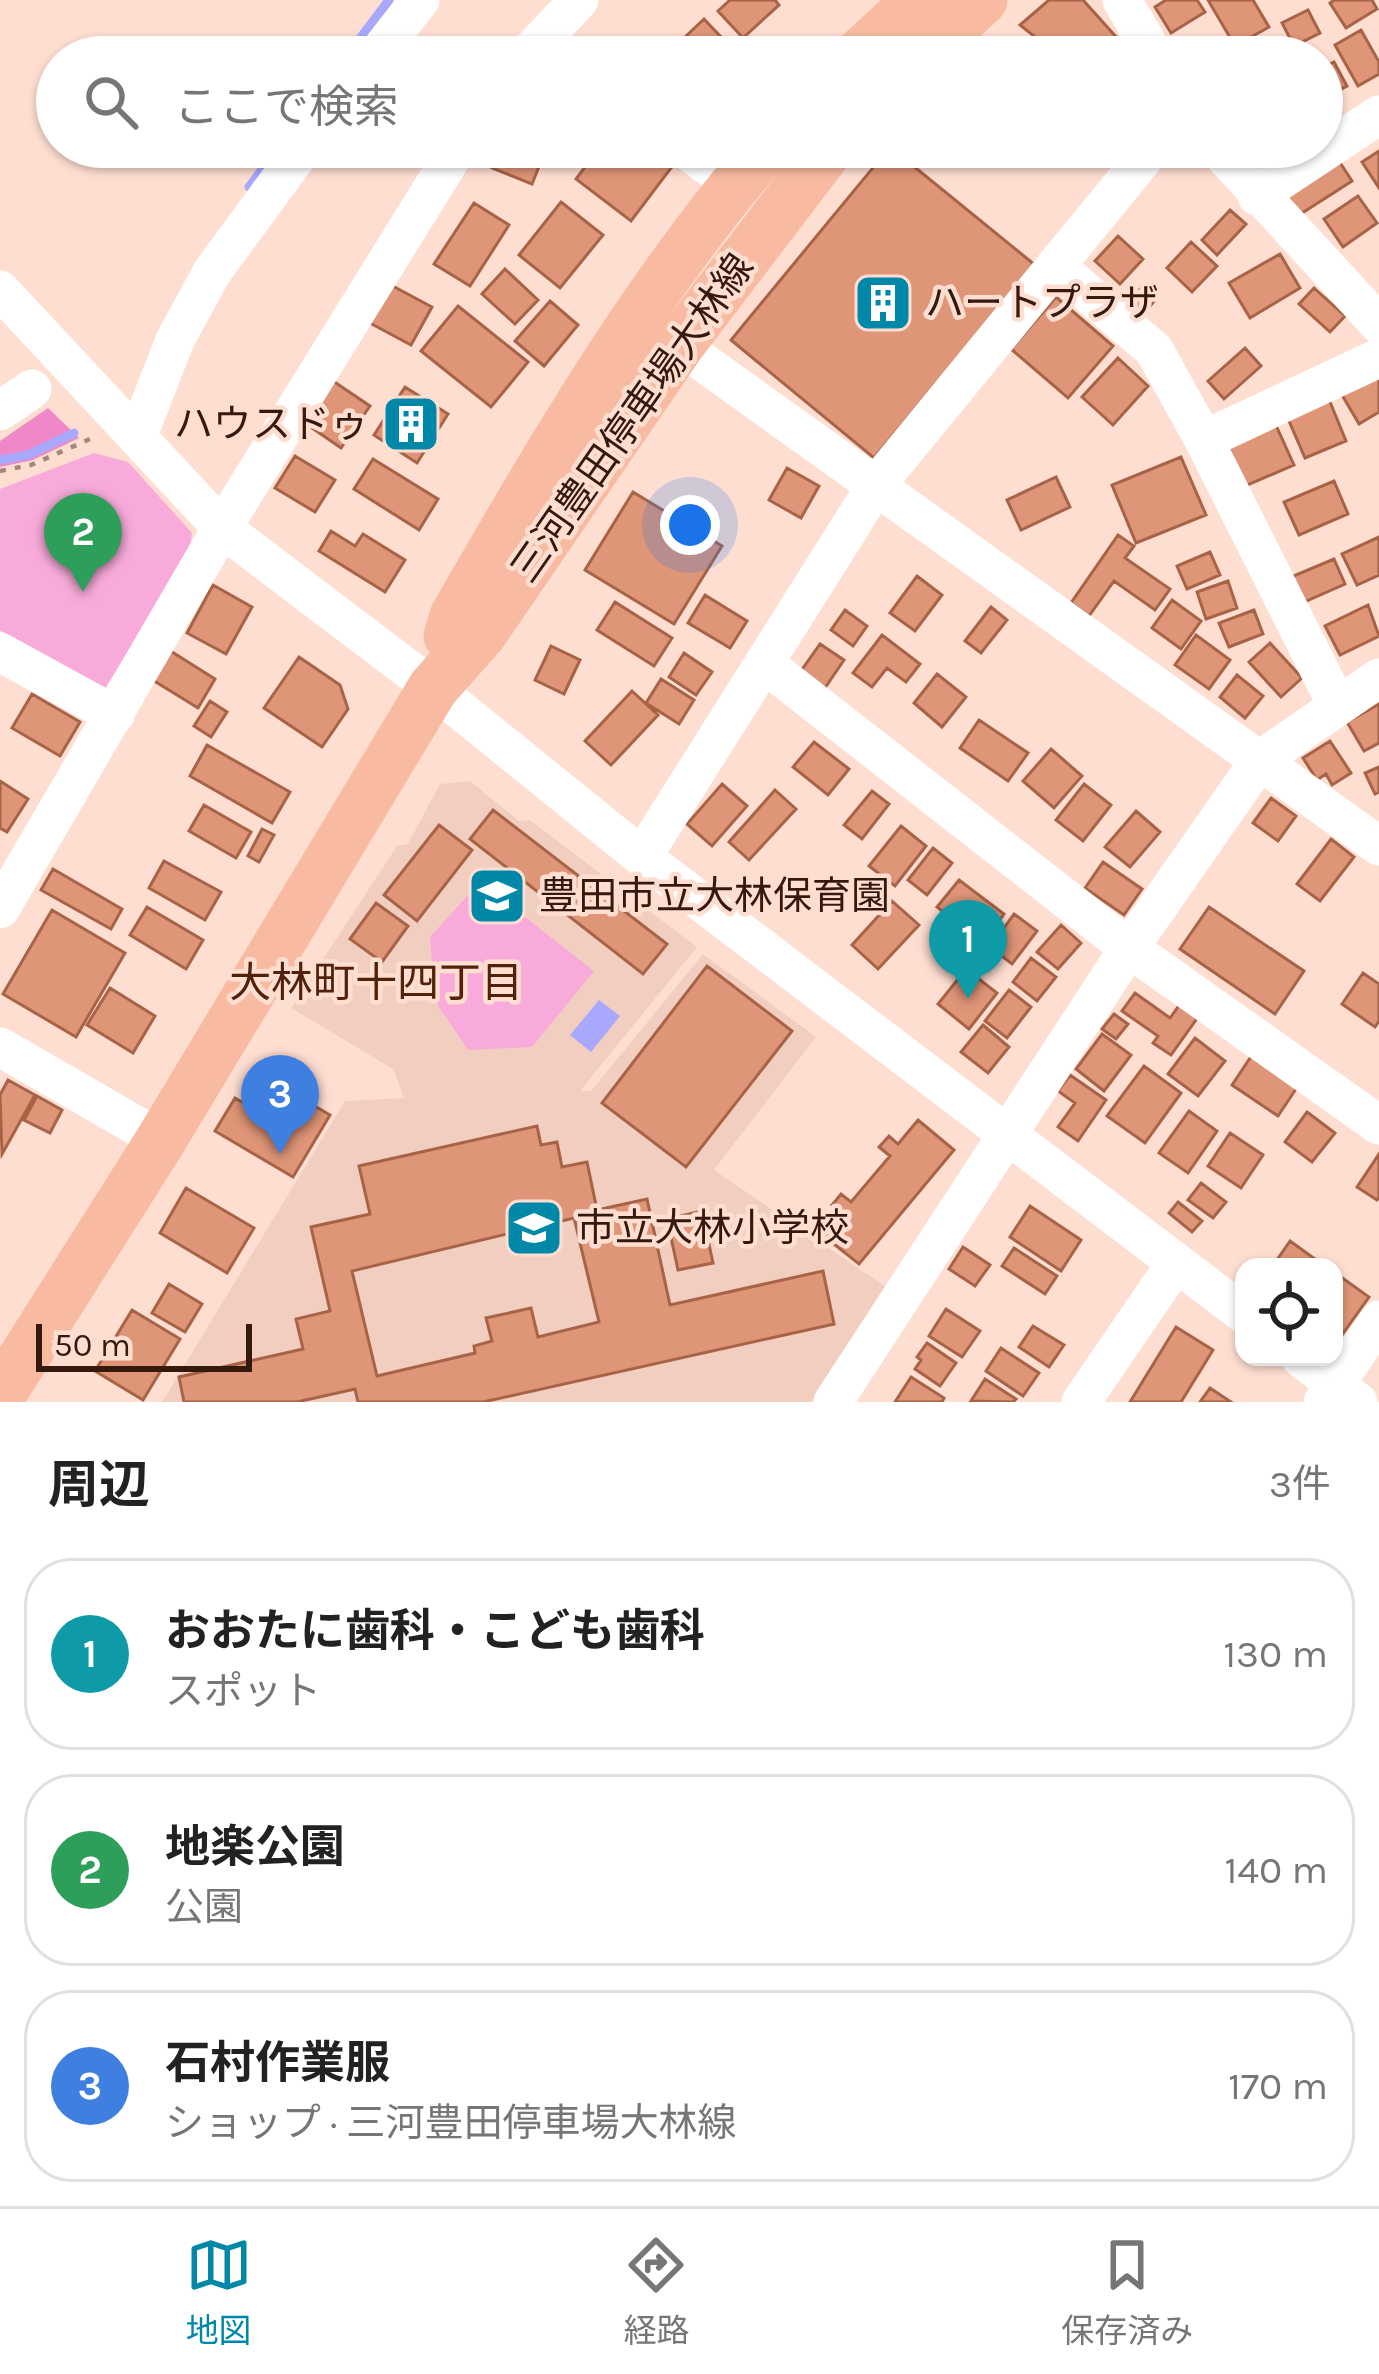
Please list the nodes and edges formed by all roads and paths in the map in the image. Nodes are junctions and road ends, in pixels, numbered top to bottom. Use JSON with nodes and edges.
{"nodes":[{"id":1,"x":420,"y":0,"type":"edge"},
{"id":2,"x":580,"y":0,"type":"edge"},
{"id":3,"x":918,"y":0,"type":"edge"},
{"id":4,"x":982,"y":0,"type":"edge"},
{"id":5,"x":1122,"y":0,"type":"edge"},
{"id":6,"x":392,"y":36,"type":"edge"},
{"id":7,"x":553,"y":36,"type":"edge"},
{"id":8,"x":879,"y":36,"type":"edge"},
{"id":9,"x":942,"y":36,"type":"edge"},
{"id":10,"x":1142,"y":36,"type":"edge"},
{"id":11,"x":1379,"y":115,"type":"edge"},
{"id":12,"x":1343,"y":139,"type":"edge"},
{"id":13,"x":289,"y":168,"type":"edge"},
{"id":14,"x":445,"y":168,"type":"edge"},
{"id":15,"x":711,"y":168,"type":"edge"},
{"id":16,"x":749,"y":168,"type":"edge"},
{"id":17,"x":814,"y":168,"type":"edge"},
{"id":18,"x":1136,"y":168,"type":"edge"},
{"id":19,"x":1234,"y":168,"type":"edge"},
{"id":20,"x":1299,"y":168,"type":"edge"},
{"id":21,"x":734,"y":185,"type":"junction"},
{"id":22,"x":1257,"y":196,"type":"junction"},
{"id":23,"x":1057,"y":267,"type":"junction"},
{"id":24,"x":0,"y":290,"type":"edge"},
{"id":25,"x":1379,"y":324,"type":"edge"},
{"id":26,"x":679,"y":345,"type":"junction"},
{"id":27,"x":1379,"y":358,"type":"edge"},
{"id":28,"x":137,"y":435,"type":"junction"},
{"id":29,"x":95,"y":436,"type":"dead end"},
{"id":30,"x":1204,"y":440,"type":"junction"},
{"id":31,"x":0,"y":471,"type":"edge"},
{"id":32,"x":877,"y":484,"type":"junction"},
{"id":33,"x":222,"y":528,"type":"junction"},
{"id":34,"x":0,"y":652,"type":"edge"},
{"id":35,"x":766,"y":664,"type":"junction"},
{"id":36,"x":1379,"y":678,"type":"edge"},
{"id":37,"x":433,"y":688,"type":"junction"},
{"id":38,"x":1337,"y":705,"type":"junction"},
{"id":39,"x":115,"y":716,"type":"junction"},
{"id":40,"x":1260,"y":760,"type":"junction"},
{"id":41,"x":1371,"y":831,"type":"edge"},
{"id":42,"x":642,"y":857,"type":"junction"},
{"id":43,"x":0,"y":909,"type":"edge"},
{"id":44,"x":1129,"y":948,"type":"junction"},
{"id":45,"x":0,"y":1047,"type":"edge"},
{"id":46,"x":1379,"y":1125,"type":"edge"},
{"id":47,"x":1007,"y":1135,"type":"junction"},
{"id":48,"x":161,"y":1140,"type":"junction"},
{"id":49,"x":1175,"y":1263,"type":"junction"},
{"id":50,"x":1235,"y":1308,"type":"edge"},
{"id":51,"x":1379,"y":1320,"type":"edge"},
{"id":52,"x":1309,"y":1366,"type":"edge"},
{"id":53,"x":0,"y":1395,"type":"edge"},
{"id":54,"x":1338,"y":1396,"type":"edge"},
{"id":55,"x":833,"y":1402,"type":"edge"},
{"id":56,"x":1081,"y":1402,"type":"edge"}],
"edges":[{"from":1,"to":6,"type":"street"},
{"from":2,"to":7,"type":"street"},
{"from":3,"to":8,"type":"main road"},
{"from":4,"to":9,"type":"main road"},
{"from":5,"to":10,"type":"street"},
{"from":11,"to":12,"type":"street"},
{"from":13,"to":28,"type":"street"},
{"from":14,"to":33,"type":"street"},
{"from":15,"to":21,"type":"street"},
{"from":16,"to":21,"type":"main road","name":"三河豊田停車場大林線"},
{"from":17,"to":26,"type":"main road","name":"三河豊田停車場大林線"},
{"from":18,"to":23,"type":"street"},
{"from":19,"to":22,"type":"street"},
{"from":20,"to":22,"type":"street"},
{"from":21,"to":37,"type":"main road","name":"三河豊田停車場大林線"},
{"from":22,"to":25,"type":"street"},
{"from":23,"to":30,"type":"street"},
{"from":23,"to":32,"type":"street"},
{"from":24,"to":28,"type":"street"},
{"from":26,"to":32,"type":"street"},
{"from":26,"to":37,"type":"main road","name":"三河豊田停車場大林線"},
{"from":27,"to":30,"type":"street"},
{"from":28,"to":33,"type":"street"},
{"from":29,"to":31,"type":"path"},
{"from":30,"to":38,"type":"street"},
{"from":32,"to":35,"type":"street"},
{"from":32,"to":40,"type":"street"},
{"from":33,"to":37,"type":"street"},
{"from":33,"to":39,"type":"street"},
{"from":34,"to":39,"type":"street"},
{"from":35,"to":42,"type":"street"},
{"from":35,"to":44,"type":"street"},
{"from":36,"to":38,"type":"street"},
{"from":37,"to":42,"type":"street"},
{"from":37,"to":48,"type":"main road","name":"三河豊田停車場大林線"},
{"from":38,"to":40,"type":"street"},
{"from":39,"to":43,"type":"street"},
{"from":40,"to":41,"type":"street"},
{"from":40,"to":44,"type":"street"},
{"from":42,"to":47,"type":"street"},
{"from":44,"to":46,"type":"street"},
{"from":44,"to":47,"type":"street"},
{"from":45,"to":48,"type":"street"},
{"from":47,"to":49,"type":"street"},
{"from":47,"to":55,"type":"street"},
{"from":48,"to":53,"type":"main road","name":"三河豊田停車場大林線"},
{"from":49,"to":50,"type":"street"},
{"from":49,"to":56,"type":"street"},
{"from":51,"to":54,"type":"street"},
{"from":52,"to":54,"type":"street"}]}
